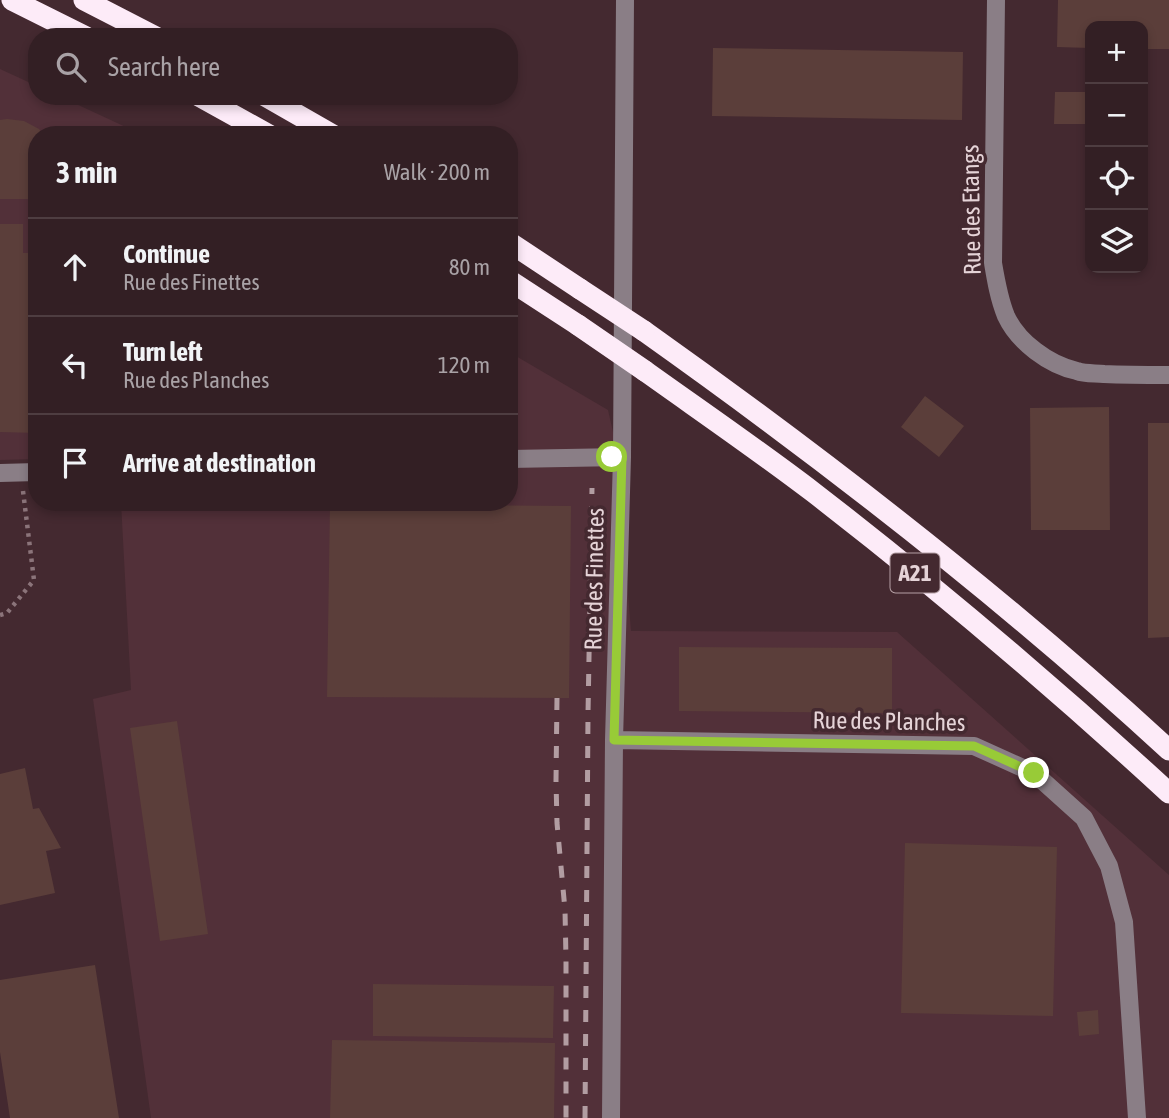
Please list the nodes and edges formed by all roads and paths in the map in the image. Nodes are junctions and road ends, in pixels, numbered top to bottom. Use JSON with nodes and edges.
{"nodes":[{"id":1,"x":12,"y":0,"type":"edge"},
{"id":2,"x":84,"y":0,"type":"edge"},
{"id":3,"x":625,"y":0,"type":"edge"},
{"id":4,"x":996,"y":0,"type":"edge"},
{"id":5,"x":68,"y":28,"type":"edge"},
{"id":6,"x":138,"y":28,"type":"edge"},
{"id":7,"x":215,"y":105,"type":"edge"},
{"id":8,"x":281,"y":105,"type":"edge"},
{"id":9,"x":253,"y":126,"type":"edge"},
{"id":10,"x":317,"y":126,"type":"edge"},
{"id":11,"x":518,"y":248,"type":"edge"},
{"id":12,"x":518,"y":286,"type":"edge"},
{"id":13,"x":1169,"y":375,"type":"edge"},
{"id":14,"x":622,"y":457,"type":"junction"},
{"id":15,"x":518,"y":459,"type":"edge"},
{"id":16,"x":28,"y":472,"type":"edge"},
{"id":17,"x":0,"y":473,"type":"edge"},
{"id":18,"x":31,"y":511,"type":"edge"},
{"id":19,"x":0,"y":615,"type":"edge"},
{"id":20,"x":614,"y":740,"type":"junction"},
{"id":21,"x":1169,"y":750,"type":"edge"},
{"id":22,"x":1169,"y":793,"type":"edge"},
{"id":23,"x":611,"y":1118,"type":"edge"},
{"id":24,"x":1137,"y":1118,"type":"edge"}],
"edges":[{"from":1,"to":5,"type":"highway"},
{"from":2,"to":6,"type":"highway"},
{"from":3,"to":14,"type":"street","name":"Rue des Finettes"},
{"from":4,"to":13,"type":"street","name":"Rue des Etangs"},
{"from":7,"to":9,"type":"highway"},
{"from":8,"to":10,"type":"highway"},
{"from":11,"to":21,"type":"highway","number":"A21","bridge":true},
{"from":12,"to":22,"type":"highway","number":"A21","bridge":true},
{"from":14,"to":15,"type":"street"},
{"from":14,"to":20,"type":"street","name":"Rue des Finettes"},
{"from":16,"to":17,"type":"street"},
{"from":18,"to":19,"type":"path"},
{"from":20,"to":23,"type":"street","name":"Rue des Finettes"},
{"from":20,"to":24,"type":"street","name":"Rue des Planches"}]}
